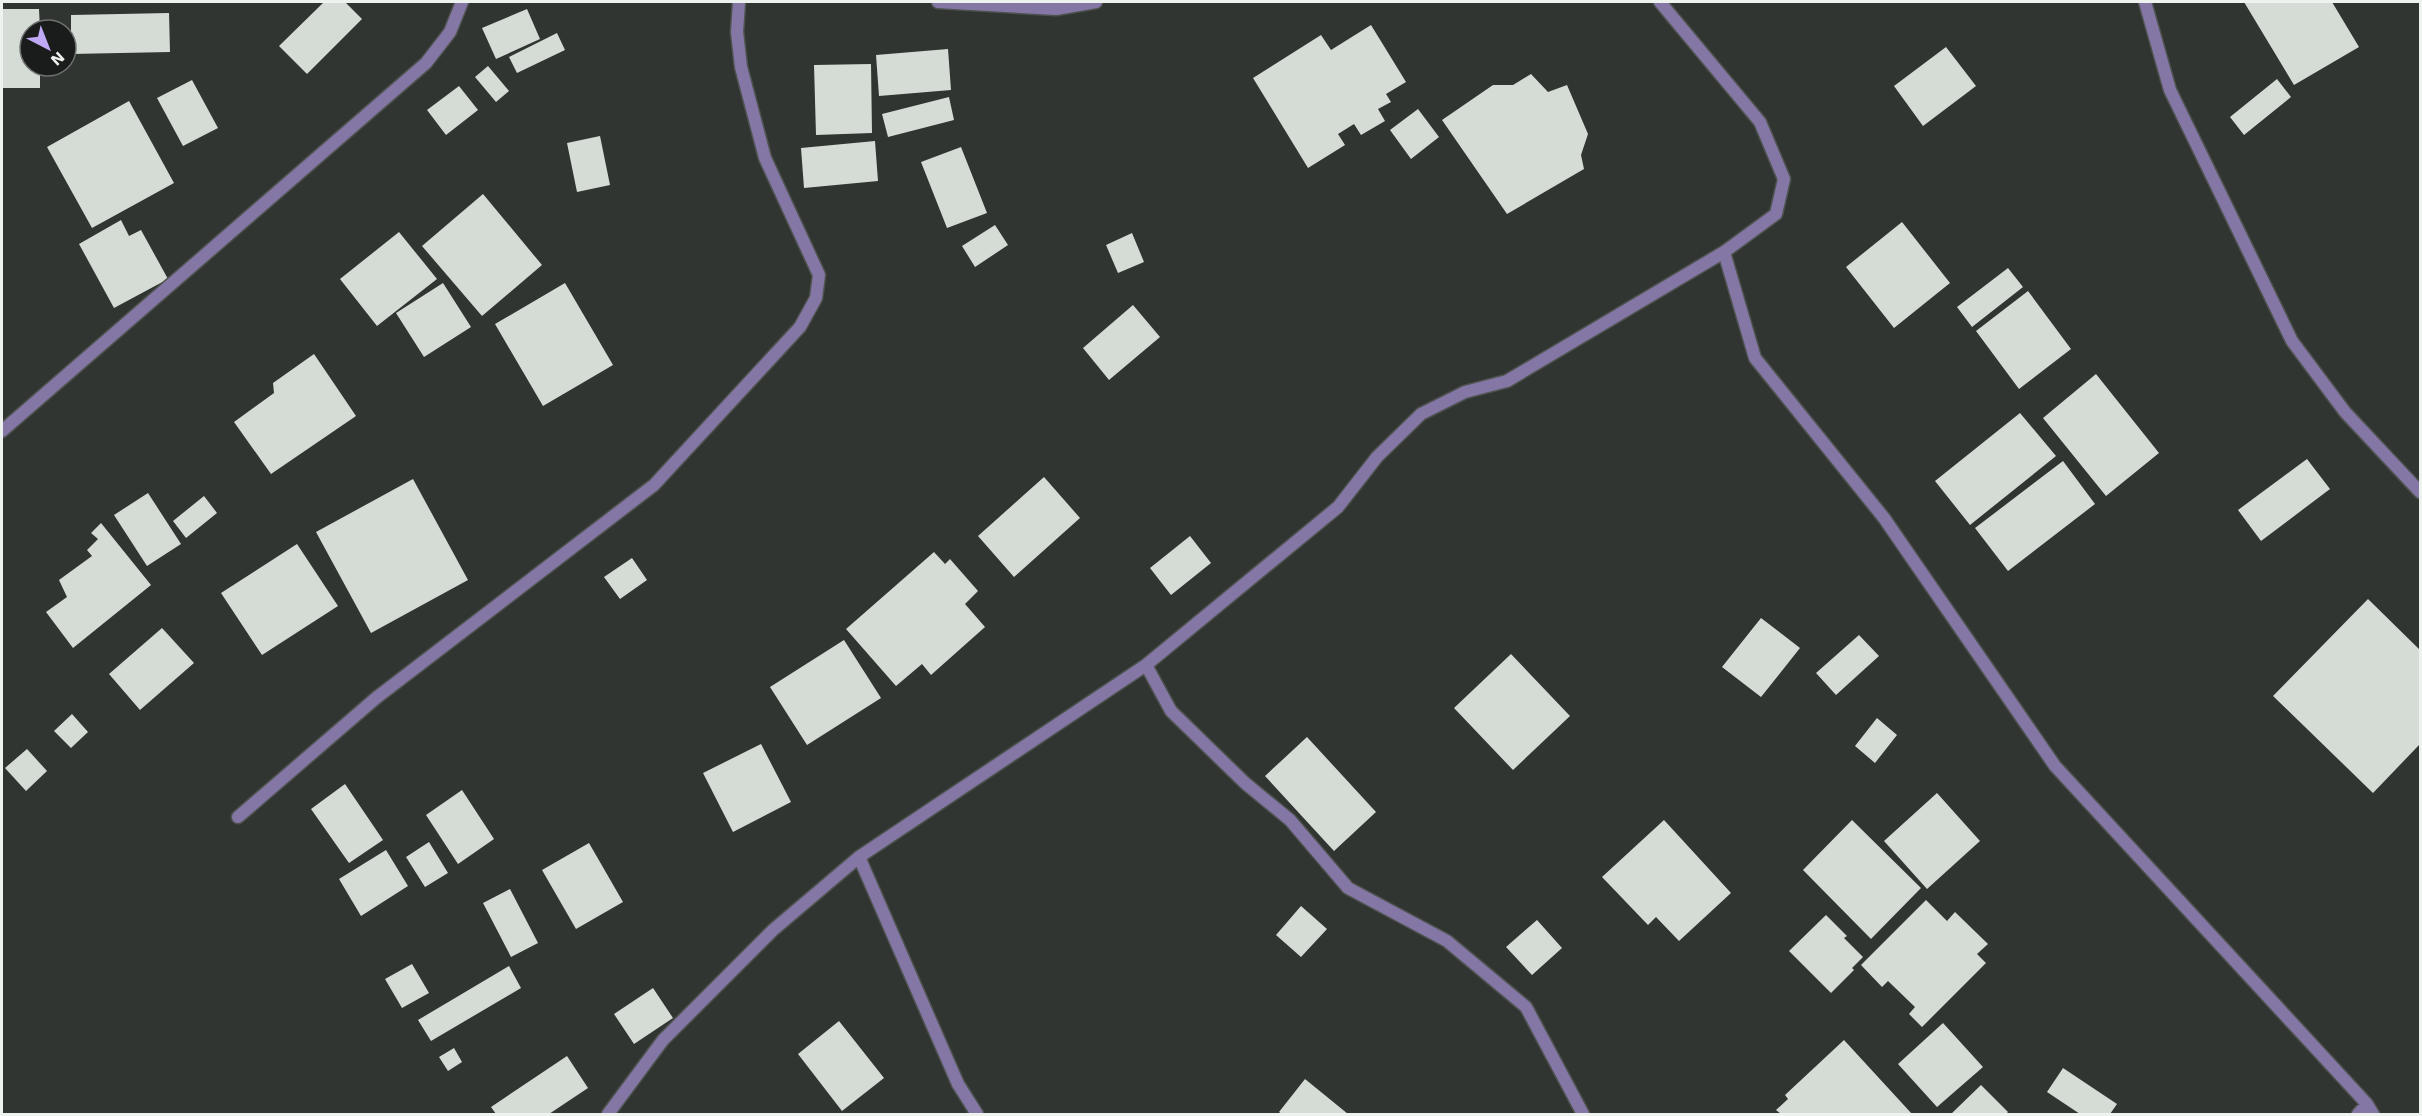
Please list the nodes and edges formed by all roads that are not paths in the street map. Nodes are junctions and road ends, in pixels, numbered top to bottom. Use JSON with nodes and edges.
{"nodes":[{"id":1,"x":462,"y":2,"type":"edge"},
{"id":2,"x":739,"y":2,"type":"edge"},
{"id":3,"x":938,"y":2,"type":"edge"},
{"id":4,"x":1096,"y":2,"type":"edge"},
{"id":5,"x":1660,"y":2,"type":"edge"},
{"id":6,"x":2145,"y":2,"type":"edge"},
{"id":7,"x":1724,"y":252,"type":"junction"},
{"id":8,"x":2,"y":430,"type":"edge"},
{"id":9,"x":2421,"y":492,"type":"edge"},
{"id":10,"x":1146,"y":665,"type":"junction"},
{"id":11,"x":238,"y":817,"type":"dead end"},
{"id":12,"x":859,"y":857,"type":"junction"},
{"id":13,"x":2370,"y":1109,"type":"edge"},
{"id":14,"x":608,"y":1114,"type":"edge"},
{"id":15,"x":977,"y":1114,"type":"edge"},
{"id":16,"x":1583,"y":1114,"type":"edge"},
{"id":17,"x":2358,"y":1114,"type":"edge"}],
"edges":[{"from":1,"to":8,"type":"street"},
{"from":2,"to":11,"type":"street"},
{"from":3,"to":4,"type":"street"},
{"from":5,"to":7,"type":"street"},
{"from":6,"to":9,"type":"street"},
{"from":7,"to":10,"type":"street"},
{"from":7,"to":13,"type":"street"},
{"from":10,"to":12,"type":"street"},
{"from":10,"to":16,"type":"street"},
{"from":12,"to":14,"type":"street"},
{"from":12,"to":15,"type":"street"},
{"from":13,"to":17,"type":"street"}]}
